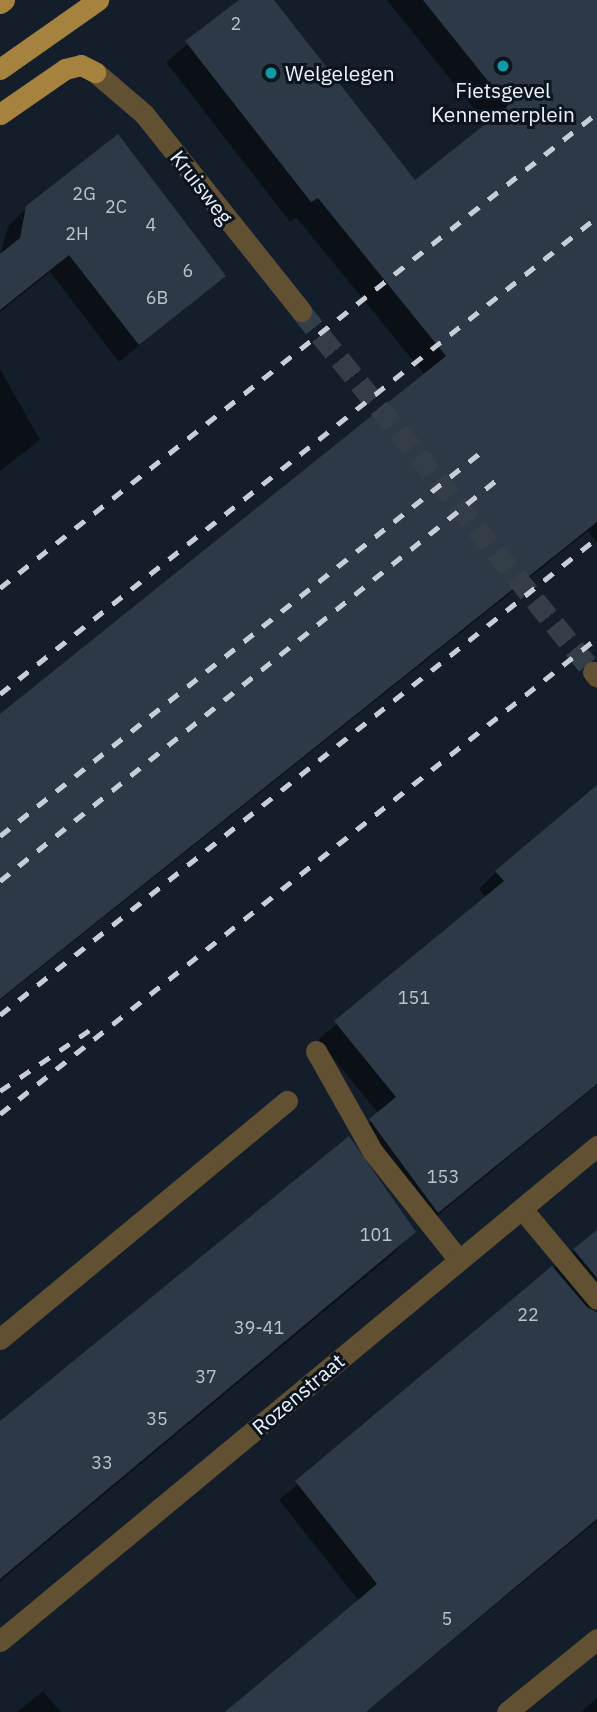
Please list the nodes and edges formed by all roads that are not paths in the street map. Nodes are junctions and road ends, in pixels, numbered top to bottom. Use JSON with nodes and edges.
{"nodes":[{"id":1,"x":4,"y":0,"type":"edge"},
{"id":2,"x":98,"y":0,"type":"edge"},
{"id":3,"x":0,"y":3,"type":"edge"},
{"id":4,"x":0,"y":69,"type":"edge"},
{"id":5,"x":95,"y":72,"type":"joint"},
{"id":6,"x":0,"y":114,"type":"edge"},
{"id":7,"x":301,"y":311,"type":"tunnel mouth"},
{"id":8,"x":316,"y":1051,"type":"dead end"},
{"id":9,"x":287,"y":1101,"type":"dead end"},
{"id":10,"x":597,"y":1146,"type":"edge"},
{"id":11,"x":522,"y":1209,"type":"junction"},
{"id":12,"x":459,"y":1260,"type":"junction"},
{"id":13,"x":597,"y":1299,"type":"edge"},
{"id":14,"x":0,"y":1339,"type":"edge"},
{"id":15,"x":597,"y":1639,"type":"edge"},
{"id":16,"x":0,"y":1641,"type":"edge"},
{"id":17,"x":507,"y":1712,"type":"edge"}],
"edges":[{"from":1,"to":3,"type":"main road"},
{"from":2,"to":4,"type":"main road"},
{"from":5,"to":6,"type":"main road"},
{"from":5,"to":7,"type":"street","name":"Kruisweg"},
{"from":8,"to":12,"type":"street"},
{"from":9,"to":14,"type":"street"},
{"from":10,"to":11,"type":"street","name":"Rozenstraat"},
{"from":11,"to":12,"type":"street","name":"Rozenstraat"},
{"from":11,"to":13,"type":"street"},
{"from":12,"to":16,"type":"street","name":"Rozenstraat"},
{"from":15,"to":17,"type":"street"}]}
